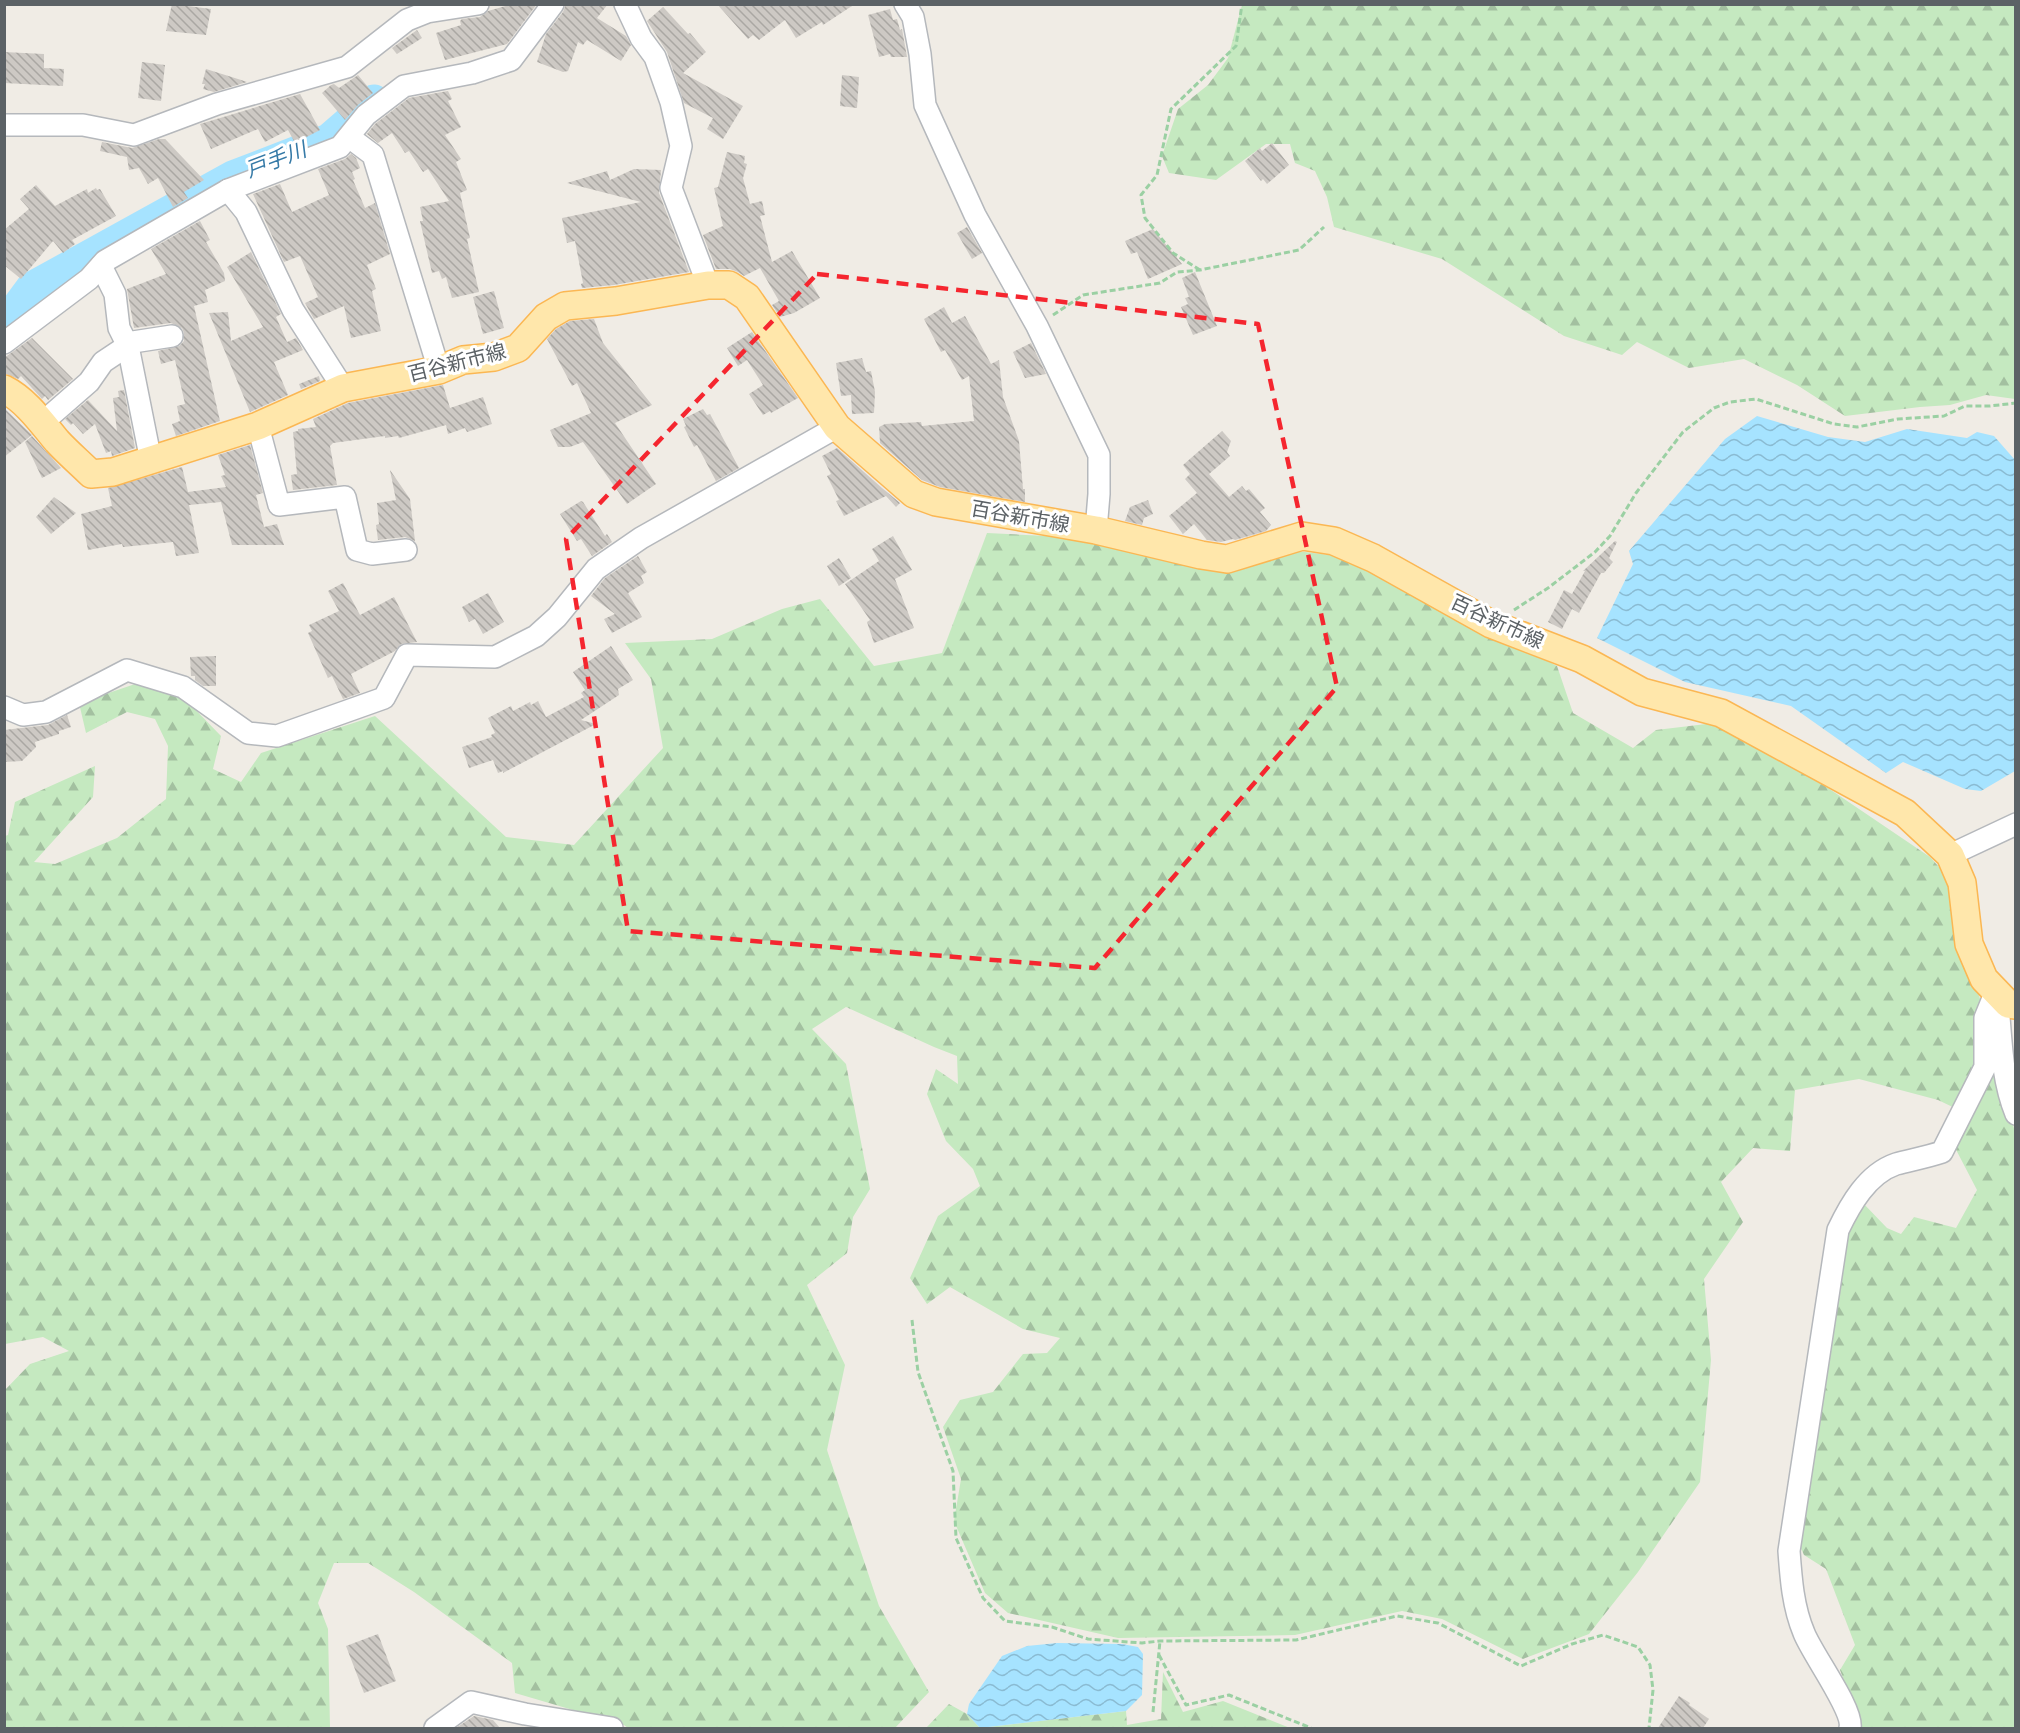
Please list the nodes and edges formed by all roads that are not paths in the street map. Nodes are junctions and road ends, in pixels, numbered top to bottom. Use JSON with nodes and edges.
{"nodes":[{"id":1,"x":478,"y":4,"type":"edge"},
{"id":2,"x":553,"y":4,"type":"edge"},
{"id":3,"x":625,"y":4,"type":"edge"},
{"id":4,"x":905,"y":4,"type":"edge"},
{"id":5,"x":4,"y":125,"type":"edge"},
{"id":6,"x":349,"y":137,"type":"junction"},
{"id":7,"x":228,"y":190,"type":"junction"},
{"id":8,"x":101,"y":266,"type":"junction"},
{"id":9,"x":708,"y":285,"type":"junction"},
{"id":10,"x":172,"y":336,"type":"dead end"},
{"id":11,"x":4,"y":343,"type":"edge"},
{"id":12,"x":128,"y":346,"type":"junction"},
{"id":13,"x":439,"y":370,"type":"junction"},
{"id":14,"x":343,"y":388,"type":"junction"},
{"id":15,"x":4,"y":389,"type":"edge"},
{"id":16,"x":42,"y":423,"type":"junction"},
{"id":17,"x":258,"y":426,"type":"junction"},
{"id":18,"x":837,"y":427,"type":"junction"},
{"id":19,"x":151,"y":461,"type":"junction"},
{"id":20,"x":1096,"y":530,"type":"junction"},
{"id":21,"x":406,"y":550,"type":"dead end"},
{"id":22,"x":4,"y":707,"type":"edge"},
{"id":23,"x":2016,"y":824,"type":"edge"},
{"id":24,"x":1950,"y":855,"type":"junction"},
{"id":25,"x":2006,"y":998,"type":"edge"},
{"id":26,"x":2016,"y":1114,"type":"edge"},
{"id":27,"x":517,"y":1721,"type":"edge"},
{"id":28,"x":435,"y":1728,"type":"edge"},
{"id":29,"x":612,"y":1728,"type":"edge"},
{"id":30,"x":1850,"y":1728,"type":"edge"}],
"edges":[{"from":1,"to":5,"type":"street"},
{"from":2,"to":6,"type":"street"},
{"from":3,"to":9,"type":"street"},
{"from":4,"to":20,"type":"street"},
{"from":6,"to":7,"type":"street"},
{"from":6,"to":13,"type":"street"},
{"from":7,"to":8,"type":"street"},
{"from":7,"to":14,"type":"street"},
{"from":8,"to":11,"type":"street"},
{"from":8,"to":12,"type":"street"},
{"from":9,"to":13,"type":"main road","name":"百谷新市線"},
{"from":9,"to":18,"type":"main road","name":"百谷新市線"},
{"from":10,"to":12,"type":"street"},
{"from":12,"to":16,"type":"street"},
{"from":12,"to":19,"type":"street"},
{"from":13,"to":14,"type":"main road","name":"百谷新市線"},
{"from":14,"to":17,"type":"main road","name":"百谷新市線"},
{"from":15,"to":16,"type":"main road","name":"百谷新市線"},
{"from":16,"to":19,"type":"main road","name":"百谷新市線"},
{"from":17,"to":19,"type":"main road","name":"百谷新市線"},
{"from":17,"to":21,"type":"street"},
{"from":18,"to":20,"type":"main road","name":"百谷新市線"},
{"from":18,"to":22,"type":"street"},
{"from":20,"to":24,"type":"main road","name":"百谷新市線"},
{"from":23,"to":24,"type":"street"},
{"from":24,"to":25,"type":"main road","name":"百谷新市線"},
{"from":25,"to":26,"type":"street"},
{"from":25,"to":30,"type":"street"},
{"from":27,"to":28,"type":"street"},
{"from":27,"to":29,"type":"street"}]}
